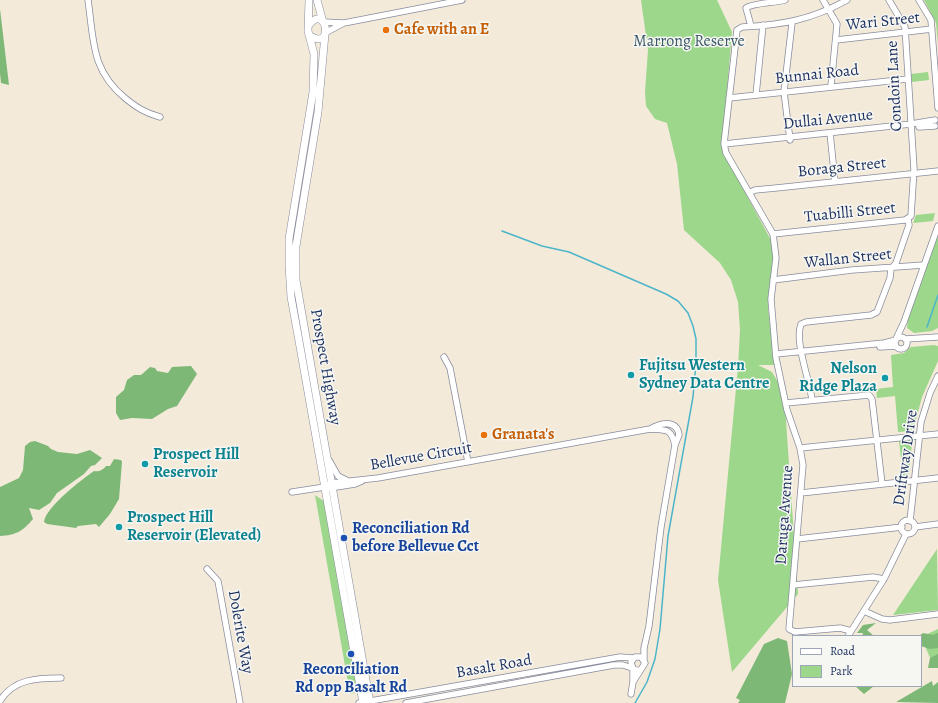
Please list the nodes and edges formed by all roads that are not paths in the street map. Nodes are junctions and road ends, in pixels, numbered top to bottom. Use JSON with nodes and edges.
{"nodes":[{"id":1,"x":88,"y":0,"type":"edge"},
{"id":2,"x":309,"y":0,"type":"edge"},
{"id":3,"x":317,"y":0,"type":"edge"},
{"id":4,"x":462,"y":0,"type":"edge"},
{"id":5,"x":785,"y":0,"type":"edge"},
{"id":6,"x":823,"y":0,"type":"edge"},
{"id":7,"x":847,"y":0,"type":"edge"},
{"id":8,"x":889,"y":0,"type":"edge"},
{"id":9,"x":919,"y":0,"type":"edge"},
{"id":10,"x":829,"y":10,"type":"junction"},
{"id":11,"x":323,"y":22,"type":"junction"},
{"id":12,"x":792,"y":22,"type":"junction"},
{"id":13,"x":344,"y":23,"type":"junction"},
{"id":14,"x":309,"y":24,"type":"junction"},
{"id":15,"x":763,"y":25,"type":"junction"},
{"id":16,"x":751,"y":26,"type":"junction"},
{"id":17,"x":932,"y":29,"type":"junction"},
{"id":18,"x":905,"y":33,"type":"junction"},
{"id":19,"x":325,"y":34,"type":"junction"},
{"id":20,"x":310,"y":36,"type":"junction"},
{"id":21,"x":836,"y":40,"type":"junction"},
{"id":22,"x":908,"y":79,"type":"junction"},
{"id":23,"x":831,"y":86,"type":"junction"},
{"id":24,"x":784,"y":92,"type":"junction"},
{"id":25,"x":756,"y":94,"type":"junction"},
{"id":26,"x":729,"y":98,"type":"junction"},
{"id":27,"x":938,"y":108,"type":"edge"},
{"id":28,"x":160,"y":117,"type":"dead end"},
{"id":29,"x":936,"y":119,"type":"edge"},
{"id":30,"x":911,"y":126,"type":"junction"},
{"id":31,"x":936,"y":127,"type":"edge"},
{"id":32,"x":830,"y":134,"type":"junction"},
{"id":33,"x":790,"y":138,"type":"junction"},
{"id":34,"x":724,"y":146,"type":"junction"},
{"id":35,"x":938,"y":171,"type":"edge"},
{"id":36,"x":914,"y":174,"type":"junction"},
{"id":37,"x":835,"y":181,"type":"junction"},
{"id":38,"x":749,"y":193,"type":"junction"},
{"id":39,"x":908,"y":219,"type":"junction"},
{"id":40,"x":938,"y":226,"type":"edge"},
{"id":41,"x":773,"y":234,"type":"junction"},
{"id":42,"x":924,"y":266,"type":"junction"},
{"id":43,"x":892,"y":267,"type":"junction"},
{"id":44,"x":774,"y":280,"type":"junction"},
{"id":45,"x":904,"y":322,"type":"junction"},
{"id":46,"x":938,"y":337,"type":"edge"},
{"id":47,"x":906,"y":341,"type":"junction"},
{"id":48,"x":938,"y":341,"type":"edge"},
{"id":49,"x":896,"y":342,"type":"junction"},
{"id":50,"x":802,"y":353,"type":"junction"},
{"id":51,"x":776,"y":356,"type":"junction"},
{"id":52,"x":444,"y":357,"type":"dead end"},
{"id":53,"x":938,"y":376,"type":"edge"},
{"id":54,"x":936,"y":386,"type":"edge"},
{"id":55,"x":812,"y":400,"type":"junction"},
{"id":56,"x":786,"y":403,"type":"junction"},
{"id":57,"x":938,"y":434,"type":"edge"},
{"id":58,"x":919,"y":435,"type":"junction"},
{"id":59,"x":876,"y":439,"type":"junction"},
{"id":60,"x":800,"y":448,"type":"junction"},
{"id":61,"x":326,"y":454,"type":"junction"},
{"id":62,"x":468,"y":462,"type":"junction"},
{"id":63,"x":938,"y":478,"type":"edge"},
{"id":64,"x":349,"y":480,"type":"junction"},
{"id":65,"x":362,"y":480,"type":"junction"},
{"id":66,"x":915,"y":481,"type":"junction"},
{"id":67,"x":882,"y":484,"type":"junction"},
{"id":68,"x":330,"y":486,"type":"junction"},
{"id":69,"x":292,"y":492,"type":"dead end"},
{"id":70,"x":801,"y":493,"type":"junction"},
{"id":71,"x":910,"y":521,"type":"junction"},
{"id":72,"x":938,"y":524,"type":"edge"},
{"id":73,"x":902,"y":526,"type":"junction"},
{"id":74,"x":915,"y":527,"type":"junction"},
{"id":75,"x":906,"y":534,"type":"junction"},
{"id":76,"x":797,"y":539,"type":"junction"},
{"id":77,"x":207,"y":569,"type":"dead end"},
{"id":78,"x":884,"y":579,"type":"junction"},
{"id":79,"x":793,"y":585,"type":"junction"},
{"id":80,"x":864,"y":611,"type":"junction"},
{"id":81,"x":938,"y":614,"type":"edge"},
{"id":82,"x":850,"y":634,"type":"edge"},
{"id":83,"x":644,"y":648,"type":"junction"},
{"id":84,"x":634,"y":658,"type":"junction"},
{"id":85,"x":644,"y":661,"type":"junction"},
{"id":86,"x":632,"y":669,"type":"junction"},
{"id":87,"x":640,"y":670,"type":"junction"},
{"id":88,"x":61,"y":678,"type":"dead end"},
{"id":89,"x":633,"y":682,"type":"junction"},
{"id":90,"x":465,"y":688,"type":"junction"},
{"id":91,"x":630,"y":694,"type":"dead end"},
{"id":92,"x":0,"y":701,"type":"edge"},
{"id":93,"x":365,"y":702,"type":"edge"},
{"id":94,"x":240,"y":703,"type":"edge"},
{"id":95,"x":406,"y":703,"type":"edge"}],
"edges":[{"from":1,"to":28,"type":"street"},
{"from":2,"to":14,"type":"main road"},
{"from":3,"to":11,"type":"main road"},
{"from":4,"to":13,"type":"street"},
{"from":5,"to":16,"type":"street"},
{"from":6,"to":10,"type":"street"},
{"from":7,"to":10,"type":"street"},
{"from":8,"to":18,"type":"street","name":"Condoin Lane"},
{"from":9,"to":17,"type":"street"},
{"from":10,"to":12,"type":"street"},
{"from":10,"to":21,"type":"street"},
{"from":11,"to":13,"type":"street"},
{"from":11,"to":14,"type":"main road"},
{"from":11,"to":19,"type":"main road"},
{"from":12,"to":15,"type":"street"},
{"from":12,"to":24,"type":"street"},
{"from":13,"to":19,"type":"street"},
{"from":14,"to":20,"type":"main road"},
{"from":15,"to":16,"type":"street"},
{"from":15,"to":25,"type":"street"},
{"from":16,"to":26,"type":"street"},
{"from":17,"to":18,"type":"street","name":"Wari Street"},
{"from":17,"to":27,"type":"street"},
{"from":18,"to":21,"type":"street","name":"Wari Street"},
{"from":18,"to":22,"type":"street","name":"Condoin Lane"},
{"from":19,"to":20,"type":"main road"},
{"from":19,"to":61,"type":"main road","name":"Prospect Highway"},
{"from":20,"to":68,"type":"main road","name":"Prospect Highway"},
{"from":21,"to":23,"type":"street"},
{"from":22,"to":23,"type":"street","name":"Bunnai Road"},
{"from":22,"to":30,"type":"street","name":"Condoin Lane"},
{"from":23,"to":24,"type":"street","name":"Bunnai Road"},
{"from":24,"to":25,"type":"street","name":"Bunnai Road"},
{"from":24,"to":33,"type":"street"},
{"from":25,"to":26,"type":"street","name":"Bunnai Road"},
{"from":26,"to":34,"type":"street"},
{"from":29,"to":30,"type":"street","name":"Dullai Avenue"},
{"from":29,"to":31,"type":"street"},
{"from":30,"to":31,"type":"street","name":"Dullai Avenue"},
{"from":30,"to":32,"type":"street","name":"Dullai Avenue"},
{"from":30,"to":36,"type":"street","name":"Condoin Lane"},
{"from":32,"to":33,"type":"street","name":"Dullai Avenue"},
{"from":32,"to":37,"type":"street"},
{"from":33,"to":34,"type":"street","name":"Dullai Avenue"},
{"from":34,"to":38,"type":"street","name":"Daruga Avenue"},
{"from":35,"to":36,"type":"street","name":"Boraga Street"},
{"from":36,"to":37,"type":"street","name":"Boraga Street"},
{"from":36,"to":39,"type":"street","name":"Tuabilli Street"},
{"from":37,"to":38,"type":"street","name":"Boraga Street"},
{"from":38,"to":41,"type":"street","name":"Daruga Avenue"},
{"from":39,"to":41,"type":"street","name":"Tuabilli Street"},
{"from":39,"to":43,"type":"street"},
{"from":40,"to":42,"type":"street"},
{"from":41,"to":44,"type":"street","name":"Daruga Avenue"},
{"from":42,"to":43,"type":"street","name":"Wallan Street"},
{"from":42,"to":45,"type":"street"},
{"from":43,"to":44,"type":"street","name":"Wallan Street"},
{"from":43,"to":50,"type":"street"},
{"from":44,"to":51,"type":"street","name":"Daruga Avenue"},
{"from":45,"to":47,"type":"street"},
{"from":45,"to":49,"type":"street"},
{"from":46,"to":47,"type":"street"},
{"from":47,"to":48,"type":"street"},
{"from":47,"to":49,"type":"street"},
{"from":47,"to":49,"type":"street"},
{"from":49,"to":50,"type":"street"},
{"from":50,"to":51,"type":"street"},
{"from":50,"to":55,"type":"street"},
{"from":51,"to":56,"type":"street","name":"Daruga Avenue"},
{"from":52,"to":62,"type":"street"},
{"from":53,"to":54,"type":"street","name":"Driftway Drive"},
{"from":54,"to":58,"type":"street","name":"Driftway Drive"},
{"from":55,"to":56,"type":"street"},
{"from":55,"to":59,"type":"street"},
{"from":56,"to":60,"type":"street","name":"Daruga Avenue"},
{"from":57,"to":58,"type":"street"},
{"from":58,"to":59,"type":"street"},
{"from":58,"to":66,"type":"street","name":"Driftway Drive"},
{"from":59,"to":60,"type":"street"},
{"from":59,"to":67,"type":"street"},
{"from":60,"to":70,"type":"street","name":"Daruga Avenue"},
{"from":61,"to":64,"type":"street"},
{"from":61,"to":68,"type":"main road","name":"Prospect Highway"},
{"from":62,"to":65,"type":"street","name":"Bellevue Circuit"},
{"from":62,"to":83,"type":"street","name":"Bellevue Circuit"},
{"from":63,"to":66,"type":"street"},
{"from":64,"to":65,"type":"street","name":"Bellevue Circuit"},
{"from":64,"to":68,"type":"street","name":"Bellevue Circuit"},
{"from":65,"to":68,"type":"street","name":"Bellevue Circuit"},
{"from":66,"to":67,"type":"street"},
{"from":66,"to":71,"type":"street","name":"Driftway Drive"},
{"from":67,"to":70,"type":"street"},
{"from":68,"to":69,"type":"street"},
{"from":68,"to":93,"type":"main road","name":"Prospect Highway"},
{"from":70,"to":76,"type":"street","name":"Daruga Avenue"},
{"from":71,"to":73,"type":"street"},
{"from":71,"to":74,"type":"street"},
{"from":72,"to":74,"type":"street"},
{"from":73,"to":75,"type":"street"},
{"from":73,"to":76,"type":"street"},
{"from":74,"to":75,"type":"street"},
{"from":75,"to":78,"type":"street"},
{"from":76,"to":79,"type":"street","name":"Daruga Avenue"},
{"from":77,"to":94,"type":"street","name":"Dolerite Way"},
{"from":78,"to":79,"type":"street"},
{"from":78,"to":80,"type":"street"},
{"from":79,"to":82,"type":"street","name":"Daruga Avenue"},
{"from":80,"to":81,"type":"street"},
{"from":80,"to":82,"type":"street"},
{"from":83,"to":84,"type":"street"},
{"from":83,"to":85,"type":"street","name":"Bellevue Circuit"},
{"from":84,"to":85,"type":"street"},
{"from":84,"to":86,"type":"street"},
{"from":84,"to":90,"type":"street","name":"Basalt Road"},
{"from":85,"to":87,"type":"street"},
{"from":86,"to":87,"type":"street"},
{"from":86,"to":89,"type":"street"},
{"from":86,"to":90,"type":"street","name":"Basalt Road"},
{"from":87,"to":89,"type":"street"},
{"from":88,"to":92,"type":"street"},
{"from":89,"to":91,"type":"street"},
{"from":90,"to":93,"type":"street","name":"Basalt Road"},
{"from":90,"to":95,"type":"street","name":"Basalt Road"}]}
